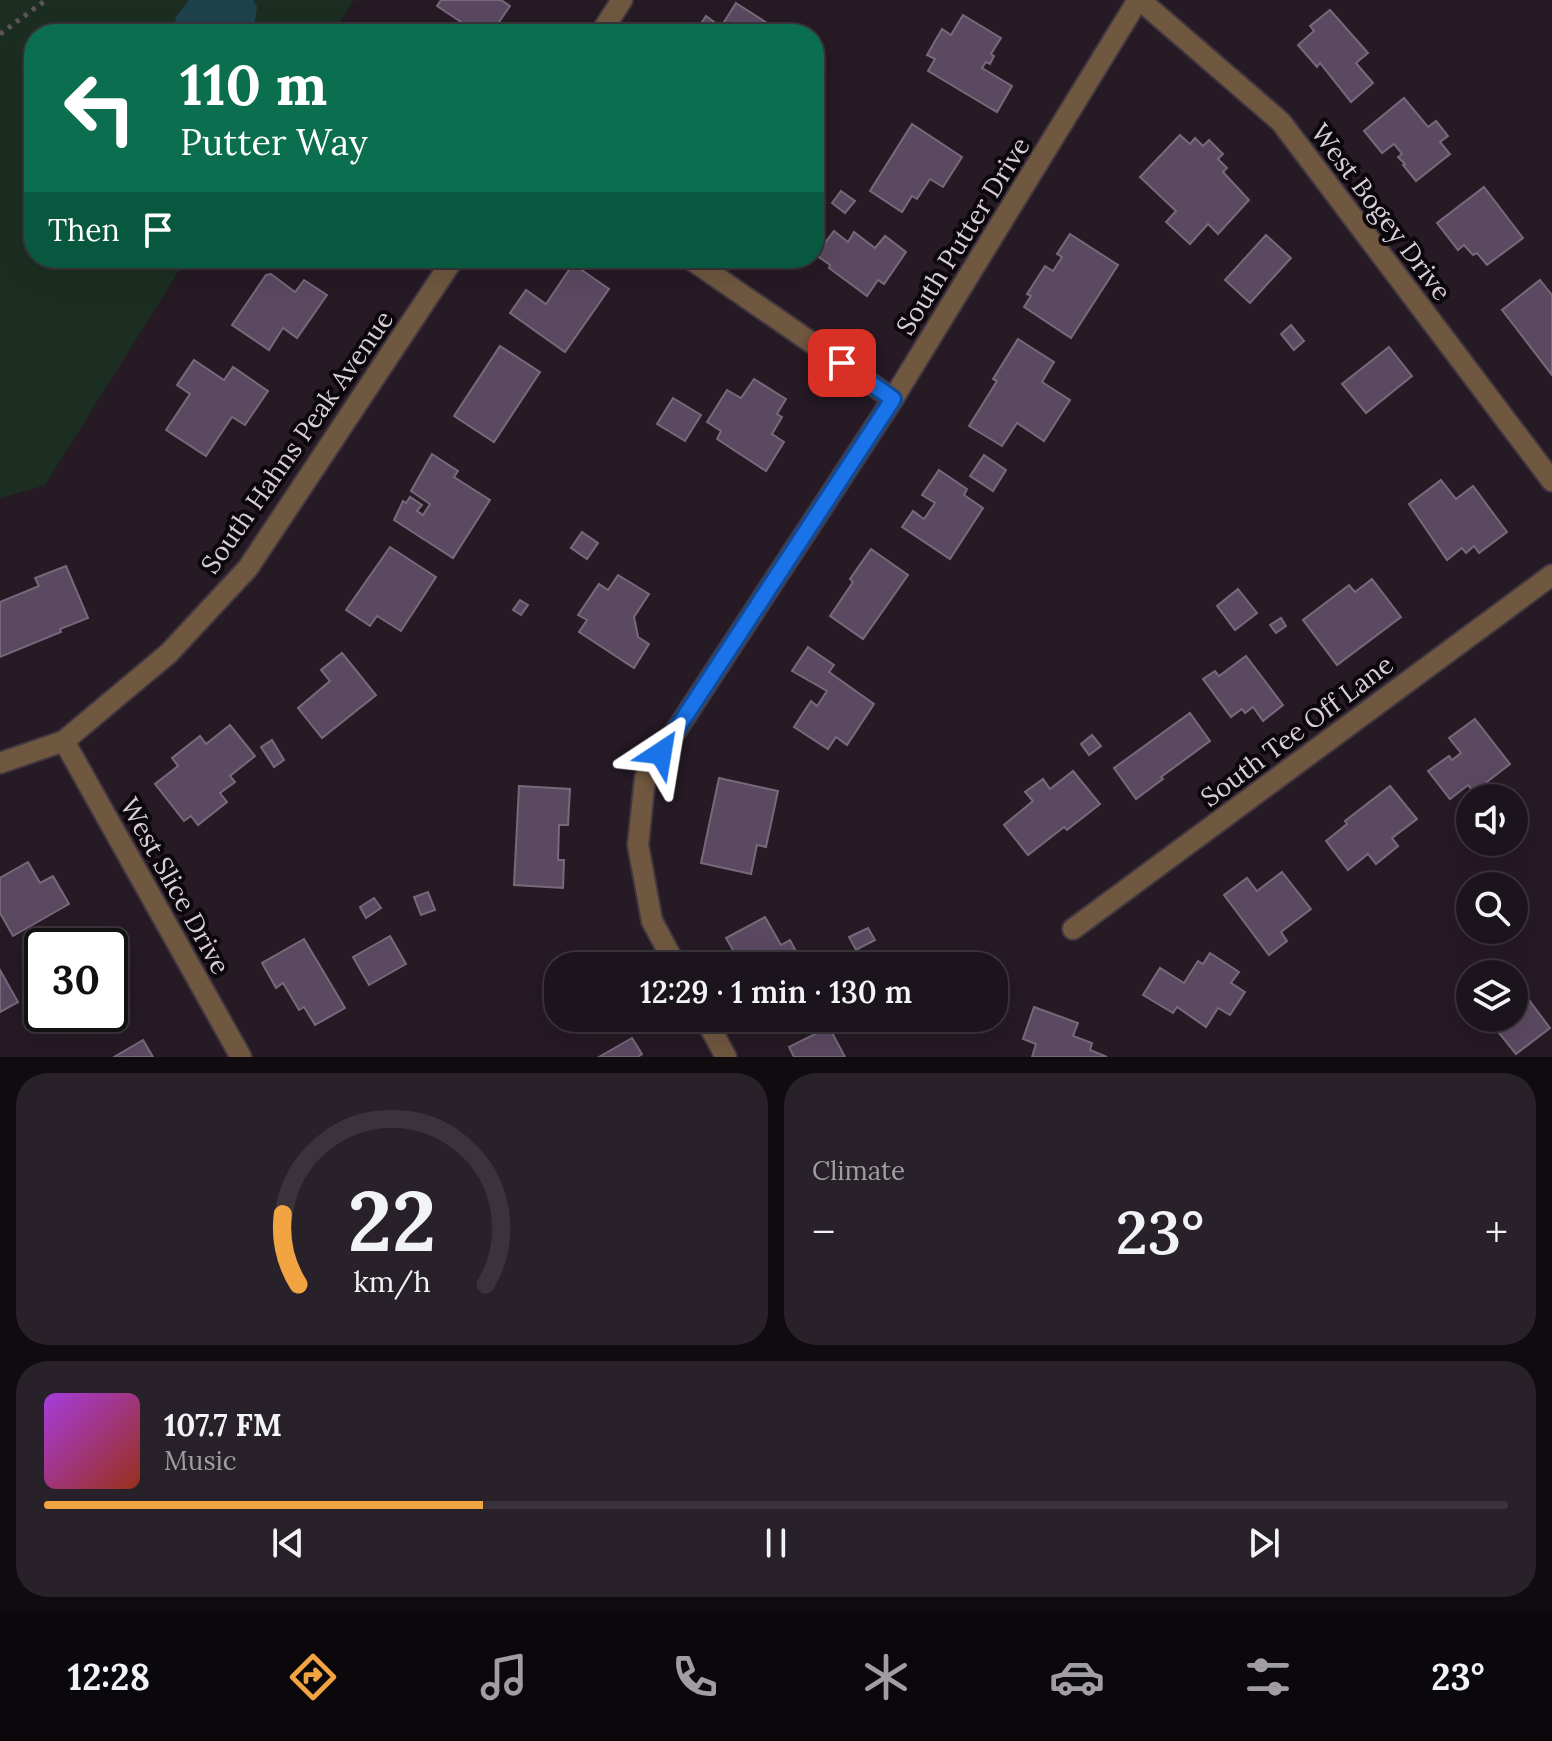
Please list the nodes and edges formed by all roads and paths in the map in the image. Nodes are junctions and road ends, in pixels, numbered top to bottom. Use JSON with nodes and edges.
{"nodes":[{"id":1,"x":46,"y":0,"type":"edge"},
{"id":2,"x":622,"y":0,"type":"edge"},
{"id":3,"x":1139,"y":0,"type":"edge"},
{"id":4,"x":606,"y":24,"type":"edge"},
{"id":5,"x":0,"y":34,"type":"edge"},
{"id":6,"x":447,"y":268,"type":"edge"},
{"id":7,"x":703,"y":268,"type":"edge"},
{"id":8,"x":893,"y":399,"type":"junction"},
{"id":9,"x":1552,"y":481,"type":"edge"},
{"id":10,"x":1552,"y":575,"type":"edge"},
{"id":11,"x":64,"y":741,"type":"junction"},
{"id":12,"x":0,"y":763,"type":"edge"},
{"id":13,"x":1073,"y":929,"type":"dead end"},
{"id":14,"x":669,"y":952,"type":"edge"},
{"id":15,"x":713,"y":1032,"type":"edge"},
{"id":16,"x":241,"y":1057,"type":"edge"},
{"id":17,"x":726,"y":1057,"type":"edge"}],
"edges":[{"from":1,"to":5,"type":"path"},
{"from":2,"to":4,"type":"street"},
{"from":3,"to":8,"type":"street","name":"South Putter Drive"},
{"from":3,"to":9,"type":"street","name":"West Bogey Drive"},
{"from":6,"to":11,"type":"street","name":"South Hahns Peak Avenue"},
{"from":7,"to":8,"type":"street"},
{"from":8,"to":14,"type":"street","name":"South Putter Drive"},
{"from":10,"to":13,"type":"street","name":"South Tee Off Lane"},
{"from":11,"to":12,"type":"street"},
{"from":11,"to":16,"type":"street","name":"West Slice Drive"},
{"from":15,"to":17,"type":"street"}]}
